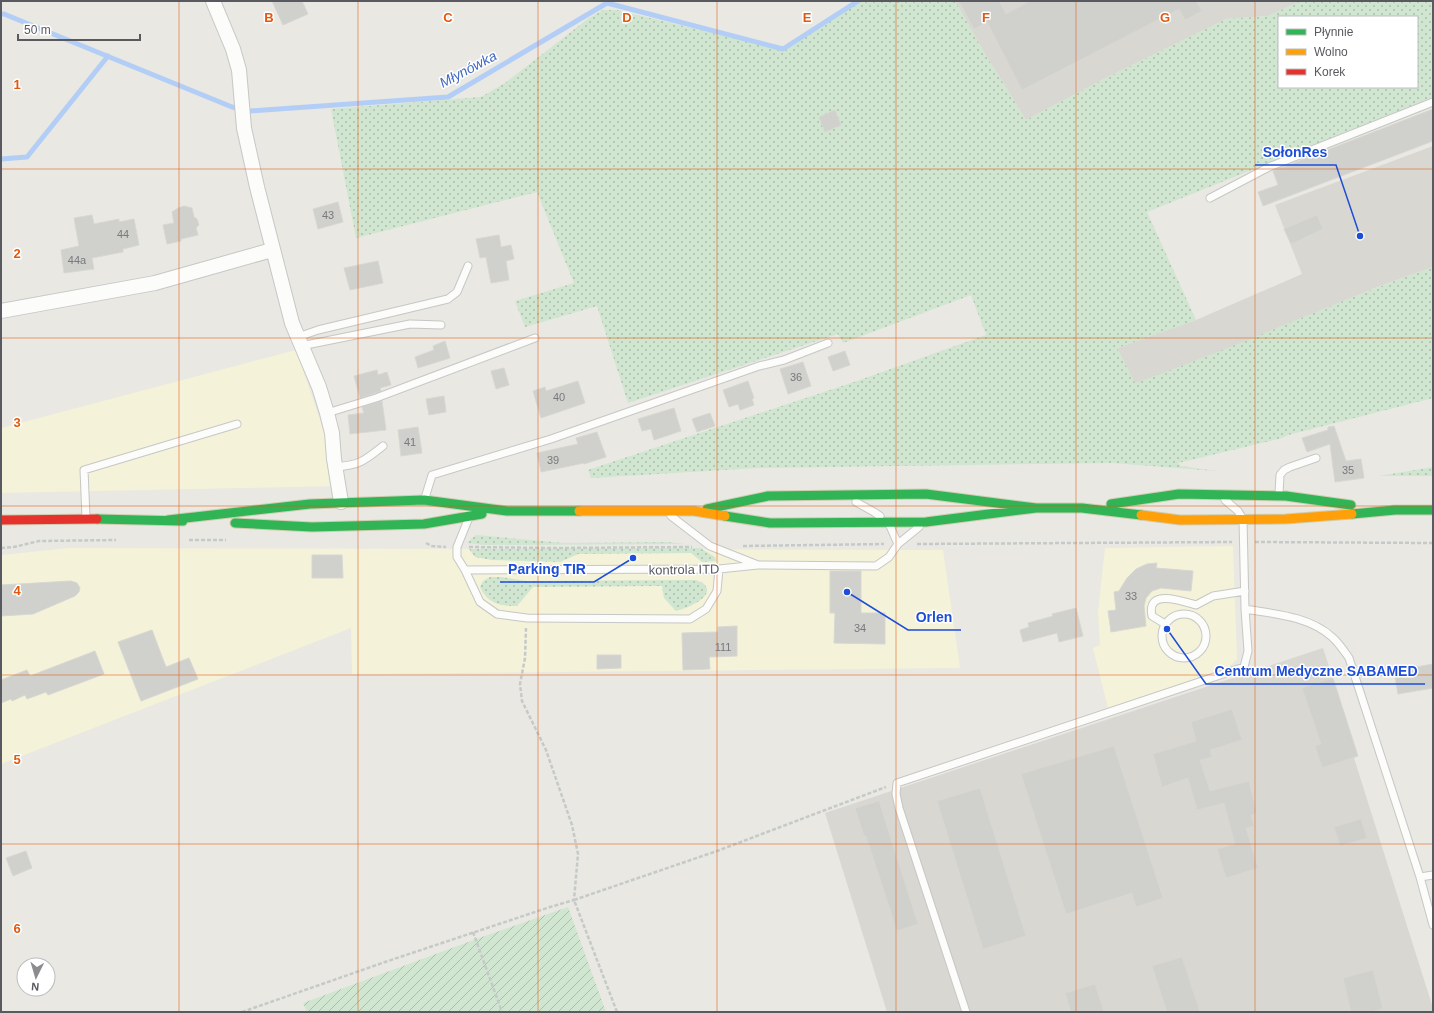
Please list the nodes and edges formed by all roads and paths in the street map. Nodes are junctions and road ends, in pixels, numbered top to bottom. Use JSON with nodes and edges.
{"nodes":[{"id":1,"x":213,"y":1,"type":"edge"},
{"id":2,"x":1433,"y":102,"type":"edge"},
{"id":3,"x":1210,"y":198,"type":"dead end"},
{"id":4,"x":272,"y":250,"type":"junction"},
{"id":5,"x":468,"y":266,"type":"dead end"},
{"id":6,"x":1,"y":311,"type":"edge"},
{"id":7,"x":441,"y":325,"type":"dead end"},
{"id":8,"x":535,"y":338,"type":"dead end"},
{"id":9,"x":300,"y":341,"type":"junction"},
{"id":10,"x":828,"y":343,"type":"dead end"},
{"id":11,"x":327,"y":413,"type":"junction"},
{"id":12,"x":236,"y":424,"type":"dead end"},
{"id":13,"x":383,"y":446,"type":"dead end"},
{"id":14,"x":1316,"y":458,"type":"dead end"},
{"id":15,"x":335,"y":467,"type":"junction"},
{"id":16,"x":1215,"y":494,"type":"junction"},
{"id":17,"x":840,"y":496,"type":"junction"},
{"id":18,"x":1279,"y":496,"type":"junction"},
{"id":19,"x":424,"y":500,"type":"junction"},
{"id":20,"x":341,"y":502,"type":"junction"},
{"id":21,"x":476,"y":507,"type":"junction"},
{"id":22,"x":1036,"y":508,"type":"junction"},
{"id":23,"x":1082,"y":508,"type":"junction"},
{"id":24,"x":663,"y":510,"type":"junction"},
{"id":25,"x":1395,"y":510,"type":"junction"},
{"id":26,"x":1433,"y":510,"type":"edge"},
{"id":27,"x":506,"y":511,"type":"junction"},
{"id":28,"x":694,"y":511,"type":"junction"},
{"id":29,"x":469,"y":516,"type":"junction"},
{"id":30,"x":86,"y":519,"type":"junction"},
{"id":31,"x":1243,"y":519,"type":"junction"},
{"id":32,"x":1,"y":520,"type":"edge"},
{"id":33,"x":168,"y":520,"type":"junction"},
{"id":34,"x":887,"y":522,"type":"junction"},
{"id":35,"x":926,"y":522,"type":"junction"},
{"id":36,"x":898,"y":544,"type":"junction"},
{"id":37,"x":758,"y":565,"type":"junction"},
{"id":38,"x":719,"y":569,"type":"junction"},
{"id":39,"x":465,"y":570,"type":"junction"},
{"id":40,"x":1245,"y":591,"type":"junction"},
{"id":41,"x":1245,"y":609,"type":"junction"},
{"id":42,"x":527,"y":618,"type":"junction"},
{"id":43,"x":1164,"y":624,"type":"junction"},
{"id":44,"x":897,"y":783,"type":"junction"},
{"id":45,"x":1433,"y":875,"type":"edge"},
{"id":46,"x":1420,"y":877,"type":"junction"},
{"id":47,"x":574,"y":900,"type":"junction"},
{"id":48,"x":1433,"y":925,"type":"edge"},
{"id":49,"x":473,"y":932,"type":"junction"},
{"id":50,"x":242,"y":1012,"type":"edge"},
{"id":51,"x":502,"y":1012,"type":"edge"},
{"id":52,"x":617,"y":1012,"type":"edge"},
{"id":53,"x":966,"y":1012,"type":"edge"}],
"edges":[{"from":1,"to":4,"type":"street"},
{"from":2,"to":3,"type":"lane"},
{"from":4,"to":6,"type":"street"},
{"from":4,"to":9,"type":"street"},
{"from":5,"to":9,"type":"lane"},
{"from":7,"to":9,"type":"lane"},
{"from":8,"to":11,"type":"lane"},
{"from":9,"to":11,"type":"street"},
{"from":10,"to":19,"type":"lane"},
{"from":11,"to":15,"type":"street"},
{"from":12,"to":30,"type":"lane"},
{"from":13,"to":15,"type":"lane"},
{"from":14,"to":18,"type":"lane"},
{"from":15,"to":20,"type":"street"},
{"from":16,"to":18,"type":"main road"},
{"from":16,"to":23,"type":"main road"},
{"from":16,"to":31,"type":"lane"},
{"from":17,"to":22,"type":"main road"},
{"from":17,"to":28,"type":"main road"},
{"from":17,"to":34,"type":"lane"},
{"from":18,"to":25,"type":"main road"},
{"from":19,"to":20,"type":"main road"},
{"from":19,"to":21,"type":"main road"},
{"from":20,"to":33,"type":"main road"},
{"from":21,"to":27,"type":"main road"},
{"from":21,"to":29,"type":"lane"},
{"from":22,"to":23,"type":"main road"},
{"from":22,"to":35,"type":"main road"},
{"from":23,"to":31,"type":"main road"},
{"from":24,"to":27,"type":"main road"},
{"from":24,"to":28,"type":"main road"},
{"from":24,"to":37,"type":"lane"},
{"from":25,"to":26,"type":"main road"},
{"from":25,"to":31,"type":"main road"},
{"from":27,"to":29,"type":"main road"},
{"from":28,"to":34,"type":"main road"},
{"from":29,"to":33,"type":"main road"},
{"from":29,"to":39,"type":"lane"},
{"from":30,"to":32,"type":"main road"},
{"from":30,"to":33,"type":"main road"},
{"from":31,"to":40,"type":"lane"},
{"from":34,"to":35,"type":"main road"},
{"from":34,"to":36,"type":"lane"},
{"from":35,"to":36,"type":"lane"},
{"from":36,"to":37,"type":"lane"},
{"from":37,"to":38,"type":"lane","name":"kontrola ITD"},
{"from":38,"to":39,"type":"lane","name":"kontrola ITD"},
{"from":38,"to":42,"type":"lane"},
{"from":39,"to":42,"type":"lane"},
{"from":40,"to":41,"type":"lane"},
{"from":40,"to":43,"type":"lane"},
{"from":41,"to":44,"type":"lane"},
{"from":41,"to":46,"type":"lane"},
{"from":42,"to":47,"type":"path"},
{"from":43,"to":43,"type":"lane"},
{"from":44,"to":47,"type":"path"},
{"from":44,"to":53,"type":"lane"},
{"from":45,"to":46,"type":"lane"},
{"from":46,"to":48,"type":"lane"},
{"from":47,"to":49,"type":"path"},
{"from":47,"to":52,"type":"path"},
{"from":49,"to":50,"type":"path"},
{"from":49,"to":51,"type":"path"}]}
